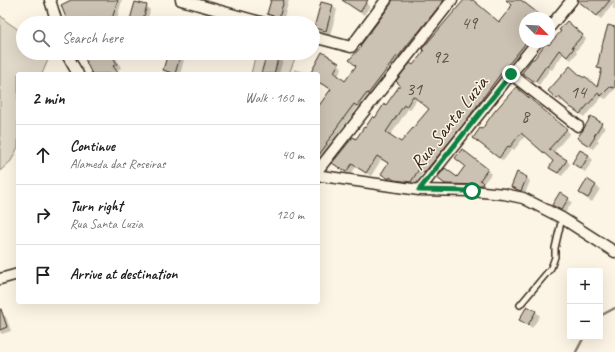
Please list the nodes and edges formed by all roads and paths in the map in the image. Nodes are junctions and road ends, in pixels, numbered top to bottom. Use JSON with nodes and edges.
{"nodes":[{"id":1,"x":50,"y":0,"type":"edge"},
{"id":2,"x":181,"y":0,"type":"edge"},
{"id":3,"x":386,"y":0,"type":"edge"},
{"id":4,"x":452,"y":0,"type":"edge"},
{"id":5,"x":572,"y":0,"type":"edge"},
{"id":6,"x":55,"y":16,"type":"edge"},
{"id":7,"x":239,"y":16,"type":"edge"},
{"id":8,"x":555,"y":21,"type":"edge"},
{"id":9,"x":320,"y":39,"type":"edge"},
{"id":10,"x":532,"y":48,"type":"edge"},
{"id":11,"x":70,"y":60,"type":"edge"},
{"id":12,"x":77,"y":72,"type":"edge"},
{"id":13,"x":511,"y":74,"type":"junction"},
{"id":14,"x":578,"y":126,"type":"dead end"},
{"id":15,"x":320,"y":172,"type":"edge"},
{"id":16,"x":320,"y":173,"type":"edge"},
{"id":17,"x":419,"y":190,"type":"junction"},
{"id":18,"x":562,"y":218,"type":"junction"},
{"id":19,"x":615,"y":252,"type":"edge"},
{"id":20,"x":16,"y":275,"type":"edge"},
{"id":21,"x":0,"y":279,"type":"edge"},
{"id":22,"x":520,"y":304,"type":"dead end"}],
"edges":[{"from":1,"to":6,"type":"street"},
{"from":2,"to":7,"type":"street"},
{"from":3,"to":9,"type":"street"},
{"from":4,"to":15,"type":"street"},
{"from":5,"to":8,"type":"street"},
{"from":10,"to":13,"type":"street","name":"Rua Santa Luzia"},
{"from":11,"to":12,"type":"street"},
{"from":13,"to":14,"type":"street"},
{"from":13,"to":17,"type":"street","name":"Rua Santa Luzia"},
{"from":16,"to":17,"type":"street"},
{"from":17,"to":18,"type":"street"},
{"from":18,"to":19,"type":"street"},
{"from":18,"to":22,"type":"lane"},
{"from":20,"to":21,"type":"street"}]}
